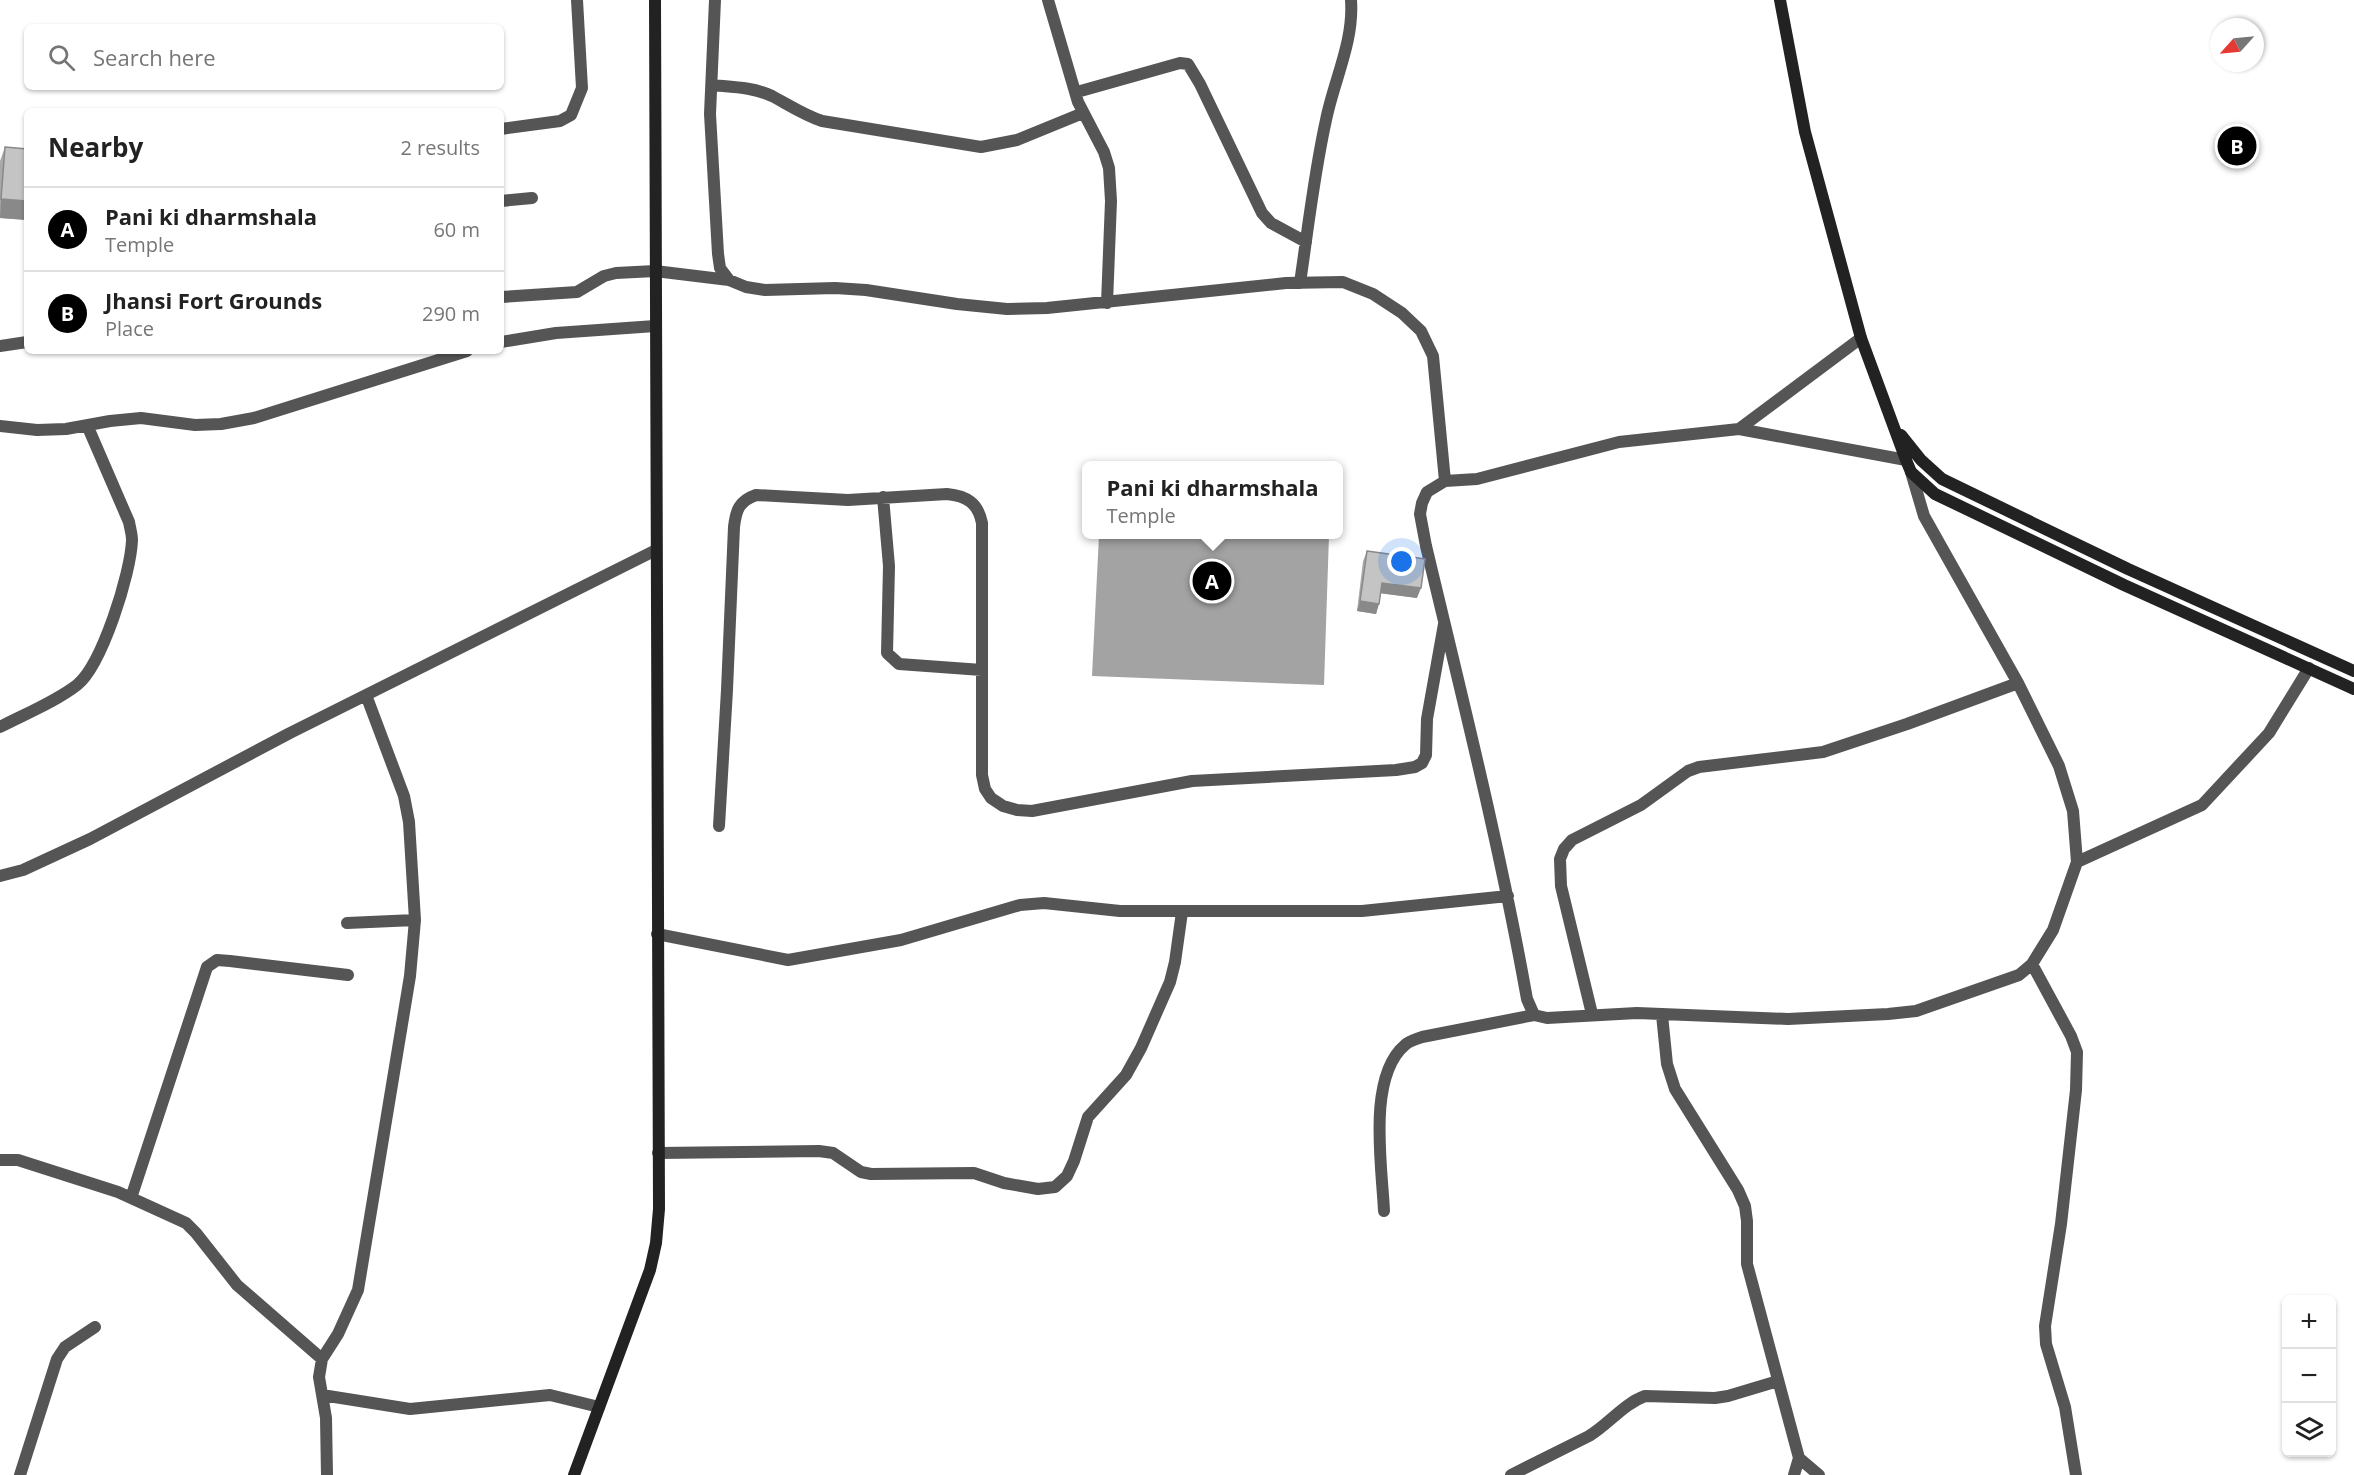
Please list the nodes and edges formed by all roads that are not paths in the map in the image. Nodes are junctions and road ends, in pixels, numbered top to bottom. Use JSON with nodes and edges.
{"nodes":[{"id":1,"x":577,"y":0,"type":"edge"},
{"id":2,"x":655,"y":0,"type":"edge"},
{"id":3,"x":715,"y":0,"type":"edge"},
{"id":4,"x":1048,"y":0,"type":"edge"},
{"id":5,"x":1352,"y":0,"type":"edge"},
{"id":6,"x":1780,"y":0,"type":"edge"},
{"id":7,"x":712,"y":85,"type":"junction"},
{"id":8,"x":1077,"y":92,"type":"junction"},
{"id":9,"x":1083,"y":113,"type":"junction"},
{"id":10,"x":504,"y":129,"type":"edge"},
{"id":11,"x":532,"y":198,"type":"dead end"},
{"id":12,"x":504,"y":201,"type":"edge"},
{"id":13,"x":1306,"y":242,"type":"junction"},
{"id":14,"x":655,"y":271,"type":"junction"},
{"id":15,"x":729,"y":280,"type":"junction"},
{"id":16,"x":1300,"y":283,"type":"junction"},
{"id":17,"x":504,"y":297,"type":"edge"},
{"id":18,"x":1107,"y":303,"type":"junction"},
{"id":19,"x":655,"y":326,"type":"junction"},
{"id":20,"x":1861,"y":338,"type":"junction"},
{"id":21,"x":24,"y":342,"type":"edge"},
{"id":22,"x":504,"y":342,"type":"edge"},
{"id":23,"x":0,"y":346,"type":"edge"},
{"id":24,"x":457,"y":354,"type":"edge"},
{"id":25,"x":87,"y":425,"type":"junction"},
{"id":26,"x":0,"y":426,"type":"edge"},
{"id":27,"x":1894,"y":427,"type":"junction"},
{"id":28,"x":1739,"y":429,"type":"junction"},
{"id":29,"x":1909,"y":466,"type":"junction"},
{"id":30,"x":1445,"y":481,"type":"junction"},
{"id":31,"x":883,"y":498,"type":"junction"},
{"id":32,"x":656,"y":550,"type":"junction"},
{"id":33,"x":1444,"y":624,"type":"junction"},
{"id":34,"x":2309,"y":668,"type":"junction"},
{"id":35,"x":982,"y":670,"type":"junction"},
{"id":36,"x":2354,"y":671,"type":"edge"},
{"id":37,"x":2018,"y":683,"type":"junction"},
{"id":38,"x":2354,"y":689,"type":"edge"},
{"id":39,"x":366,"y":695,"type":"junction"},
{"id":40,"x":0,"y":727,"type":"edge"},
{"id":41,"x":719,"y":826,"type":"dead end"},
{"id":42,"x":2077,"y":862,"type":"junction"},
{"id":43,"x":0,"y":876,"type":"edge"},
{"id":44,"x":1508,"y":896,"type":"junction"},
{"id":45,"x":1182,"y":912,"type":"junction"},
{"id":46,"x":414,"y":920,"type":"junction"},
{"id":47,"x":347,"y":923,"type":"dead end"},
{"id":48,"x":657,"y":934,"type":"junction"},
{"id":49,"x":2032,"y":964,"type":"junction"},
{"id":50,"x":348,"y":975,"type":"dead end"},
{"id":51,"x":1592,"y":1014,"type":"junction"},
{"id":52,"x":1662,"y":1014,"type":"junction"},
{"id":53,"x":1534,"y":1015,"type":"junction"},
{"id":54,"x":658,"y":1153,"type":"junction"},
{"id":55,"x":0,"y":1160,"type":"edge"},
{"id":56,"x":131,"y":1198,"type":"junction"},
{"id":57,"x":1384,"y":1211,"type":"dead end"},
{"id":58,"x":95,"y":1328,"type":"dead end"},
{"id":59,"x":322,"y":1359,"type":"junction"},
{"id":60,"x":1779,"y":1381,"type":"junction"},
{"id":61,"x":322,"y":1395,"type":"junction"},
{"id":62,"x":599,"y":1407,"type":"junction"},
{"id":63,"x":1799,"y":1458,"type":"junction"},
{"id":64,"x":576,"y":1472,"type":"edge"},
{"id":65,"x":20,"y":1475,"type":"edge"},
{"id":66,"x":327,"y":1475,"type":"edge"},
{"id":67,"x":1511,"y":1475,"type":"edge"},
{"id":68,"x":1794,"y":1475,"type":"edge"},
{"id":69,"x":1820,"y":1475,"type":"edge"},
{"id":70,"x":2076,"y":1475,"type":"edge"}],
"edges":[{"from":1,"to":10,"type":"street"},
{"from":2,"to":14,"type":"street"},
{"from":3,"to":7,"type":"street"},
{"from":4,"to":8,"type":"street"},
{"from":5,"to":13,"type":"street"},
{"from":6,"to":20,"type":"street"},
{"from":7,"to":9,"type":"street"},
{"from":7,"to":15,"type":"street"},
{"from":8,"to":9,"type":"street"},
{"from":8,"to":13,"type":"street"},
{"from":9,"to":18,"type":"street"},
{"from":11,"to":12,"type":"street"},
{"from":13,"to":16,"type":"street"},
{"from":14,"to":15,"type":"street"},
{"from":14,"to":17,"type":"street"},
{"from":14,"to":19,"type":"street"},
{"from":15,"to":18,"type":"street"},
{"from":16,"to":18,"type":"street"},
{"from":16,"to":30,"type":"street"},
{"from":19,"to":22,"type":"street"},
{"from":19,"to":32,"type":"street"},
{"from":20,"to":27,"type":"street"},
{"from":20,"to":28,"type":"street"},
{"from":21,"to":23,"type":"street"},
{"from":24,"to":25,"type":"street"},
{"from":25,"to":26,"type":"street"},
{"from":25,"to":40,"type":"street"},
{"from":27,"to":29,"type":"street"},
{"from":27,"to":36,"type":"street"},
{"from":28,"to":29,"type":"street"},
{"from":28,"to":30,"type":"street"},
{"from":29,"to":34,"type":"street"},
{"from":29,"to":37,"type":"street"},
{"from":30,"to":33,"type":"street"},
{"from":31,"to":35,"type":"street"},
{"from":31,"to":35,"type":"street"},
{"from":31,"to":41,"type":"street"},
{"from":32,"to":39,"type":"street"},
{"from":32,"to":48,"type":"street"},
{"from":33,"to":35,"type":"street"},
{"from":33,"to":44,"type":"street"},
{"from":34,"to":38,"type":"street"},
{"from":34,"to":42,"type":"street"},
{"from":37,"to":42,"type":"street"},
{"from":37,"to":51,"type":"street"},
{"from":39,"to":43,"type":"street"},
{"from":39,"to":46,"type":"street"},
{"from":42,"to":49,"type":"street"},
{"from":44,"to":45,"type":"street"},
{"from":44,"to":53,"type":"street"},
{"from":45,"to":48,"type":"street"},
{"from":45,"to":54,"type":"street"},
{"from":46,"to":47,"type":"street"},
{"from":46,"to":59,"type":"street"},
{"from":48,"to":54,"type":"street"},
{"from":49,"to":52,"type":"street"},
{"from":49,"to":70,"type":"street"},
{"from":50,"to":56,"type":"street"},
{"from":51,"to":52,"type":"street"},
{"from":51,"to":53,"type":"street"},
{"from":52,"to":60,"type":"street"},
{"from":53,"to":57,"type":"street"},
{"from":54,"to":62,"type":"street"},
{"from":55,"to":56,"type":"street"},
{"from":56,"to":59,"type":"street"},
{"from":58,"to":65,"type":"street"},
{"from":59,"to":61,"type":"street"},
{"from":60,"to":63,"type":"street"},
{"from":60,"to":67,"type":"street"},
{"from":61,"to":62,"type":"street"},
{"from":61,"to":66,"type":"street"},
{"from":62,"to":64,"type":"street"},
{"from":63,"to":68,"type":"street"},
{"from":63,"to":69,"type":"street"}]}
